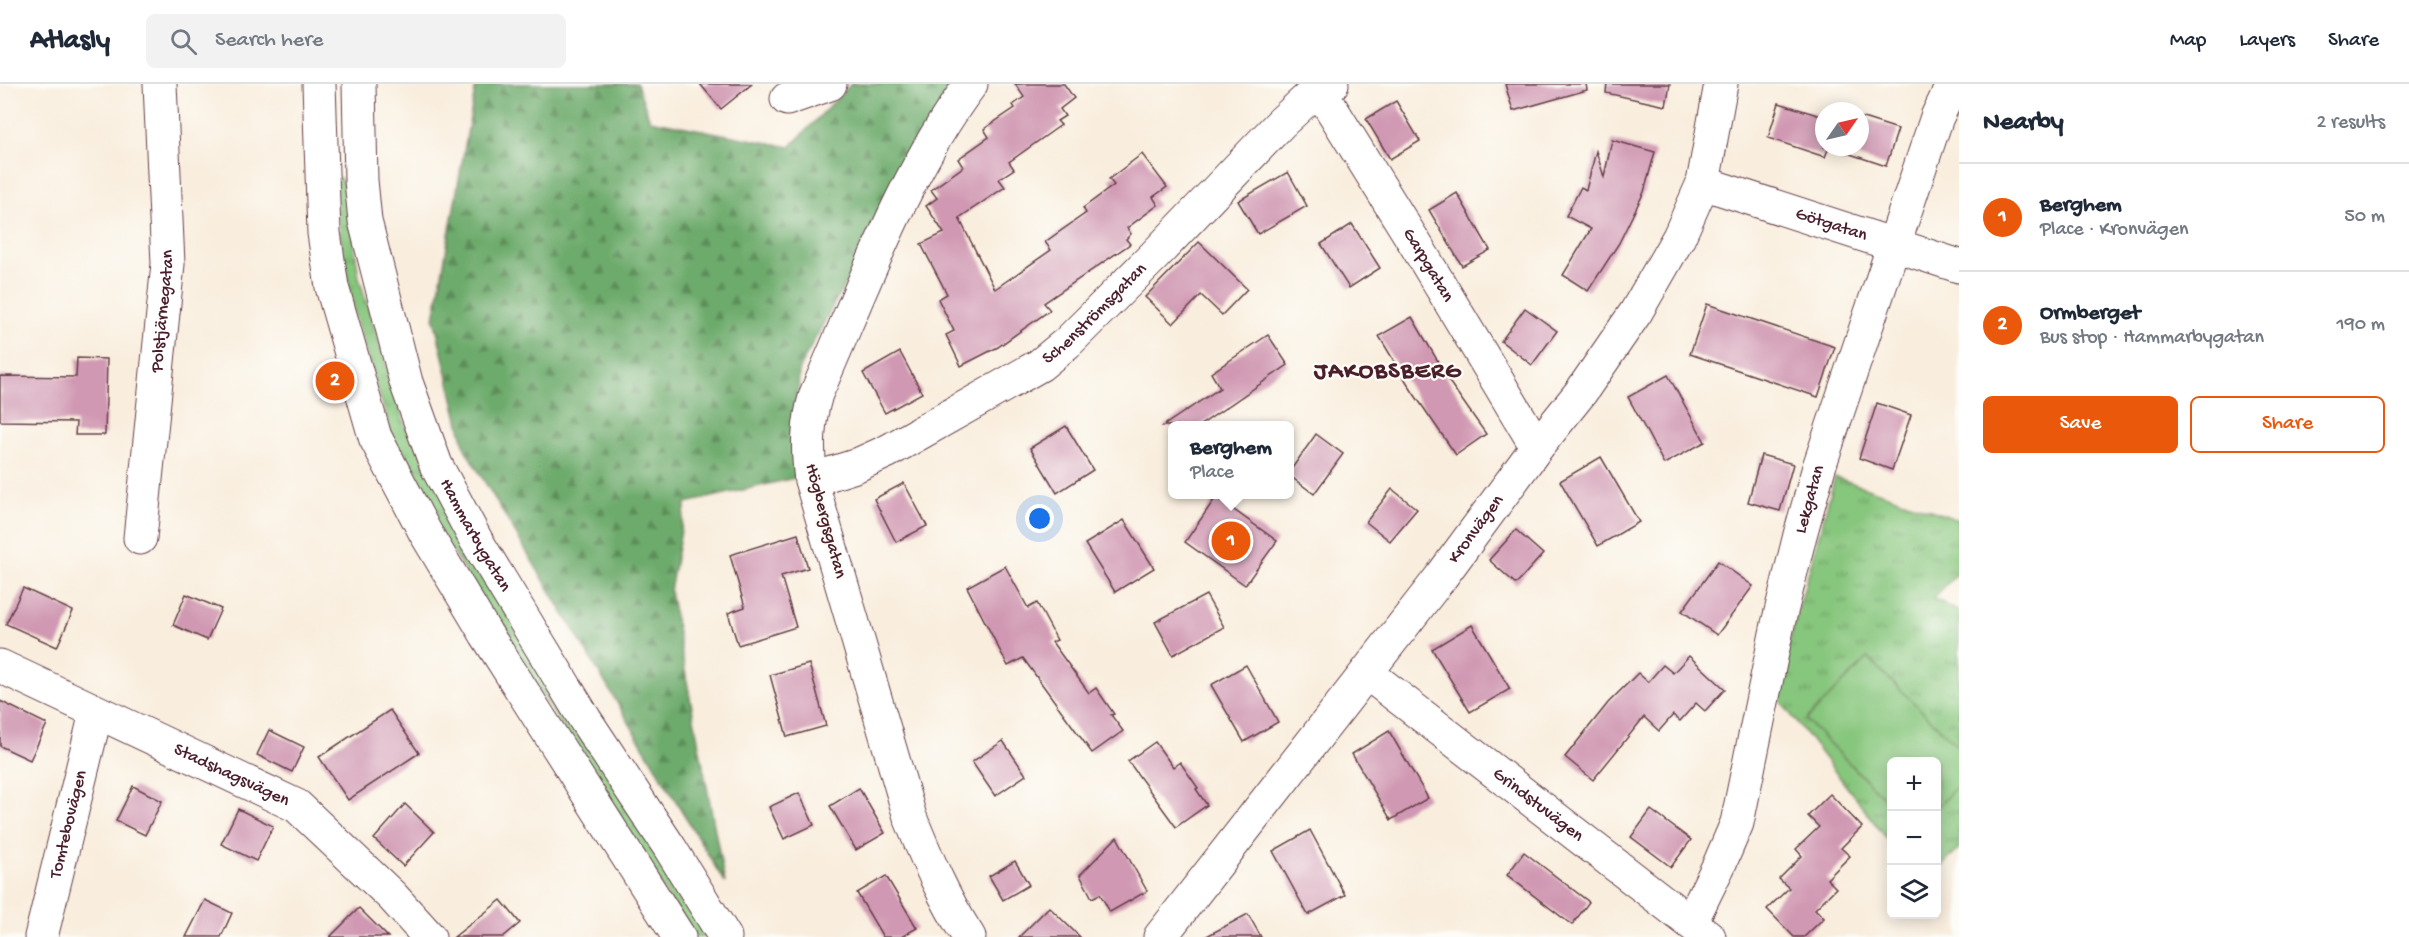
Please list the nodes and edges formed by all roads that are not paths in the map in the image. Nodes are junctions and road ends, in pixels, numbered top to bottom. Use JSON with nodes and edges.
{"nodes":[{"id":1,"x":160,"y":84,"type":"edge"},
{"id":2,"x":319,"y":84,"type":"edge"},
{"id":3,"x":359,"y":84,"type":"edge"},
{"id":4,"x":830,"y":84,"type":"edge"},
{"id":5,"x":971,"y":84,"type":"edge"},
{"id":6,"x":1721,"y":84,"type":"edge"},
{"id":7,"x":1953,"y":84,"type":"edge"},
{"id":8,"x":1322,"y":85,"type":"edge"},
{"id":9,"x":787,"y":99,"type":"dead end"},
{"id":10,"x":1702,"y":183,"type":"junction"},
{"id":11,"x":1895,"y":243,"type":"junction"},
{"id":12,"x":1959,"y":266,"type":"edge"},
{"id":13,"x":1537,"y":447,"type":"junction"},
{"id":14,"x":811,"y":480,"type":"junction"},
{"id":15,"x":140,"y":538,"type":"dead end"},
{"id":16,"x":0,"y":666,"type":"edge"},
{"id":17,"x":1367,"y":673,"type":"junction"},
{"id":18,"x":96,"y":713,"type":"junction"},
{"id":19,"x":1700,"y":929,"type":"edge"},
{"id":20,"x":41,"y":937,"type":"edge"},
{"id":21,"x":429,"y":937,"type":"edge"},
{"id":22,"x":679,"y":937,"type":"edge"},
{"id":23,"x":725,"y":937,"type":"edge"},
{"id":24,"x":969,"y":937,"type":"edge"},
{"id":25,"x":1160,"y":937,"type":"edge"}],
"edges":[{"from":1,"to":15,"type":"street","name":"Polstjärnegatan"},
{"from":2,"to":22,"type":"street"},
{"from":3,"to":23,"type":"street","name":"Hammarbygatan"},
{"from":4,"to":9,"type":"street"},
{"from":5,"to":14,"type":"street","name":"Högbergsgatan"},
{"from":6,"to":10,"type":"street","name":"Kronvägen"},
{"from":7,"to":11,"type":"street","name":"Lekgatan"},
{"from":8,"to":13,"type":"street","name":"Garpgatan"},
{"from":8,"to":14,"type":"street","name":"Schenströmsgatan"},
{"from":10,"to":11,"type":"street","name":"Götgatan"},
{"from":10,"to":13,"type":"street","name":"Kronvägen"},
{"from":11,"to":12,"type":"street","name":"Götgatan"},
{"from":11,"to":19,"type":"street","name":"Lekgatan"},
{"from":13,"to":17,"type":"street","name":"Kronvägen"},
{"from":14,"to":24,"type":"street","name":"Högbergsgatan"},
{"from":16,"to":18,"type":"street","name":"Stadshagsvägen"},
{"from":17,"to":19,"type":"street","name":"Grindstuvägen"},
{"from":17,"to":25,"type":"street","name":"Kronvägen"},
{"from":18,"to":20,"type":"street","name":"Tomtebovägen"},
{"from":18,"to":21,"type":"street","name":"Stadshagsvägen"}]}
